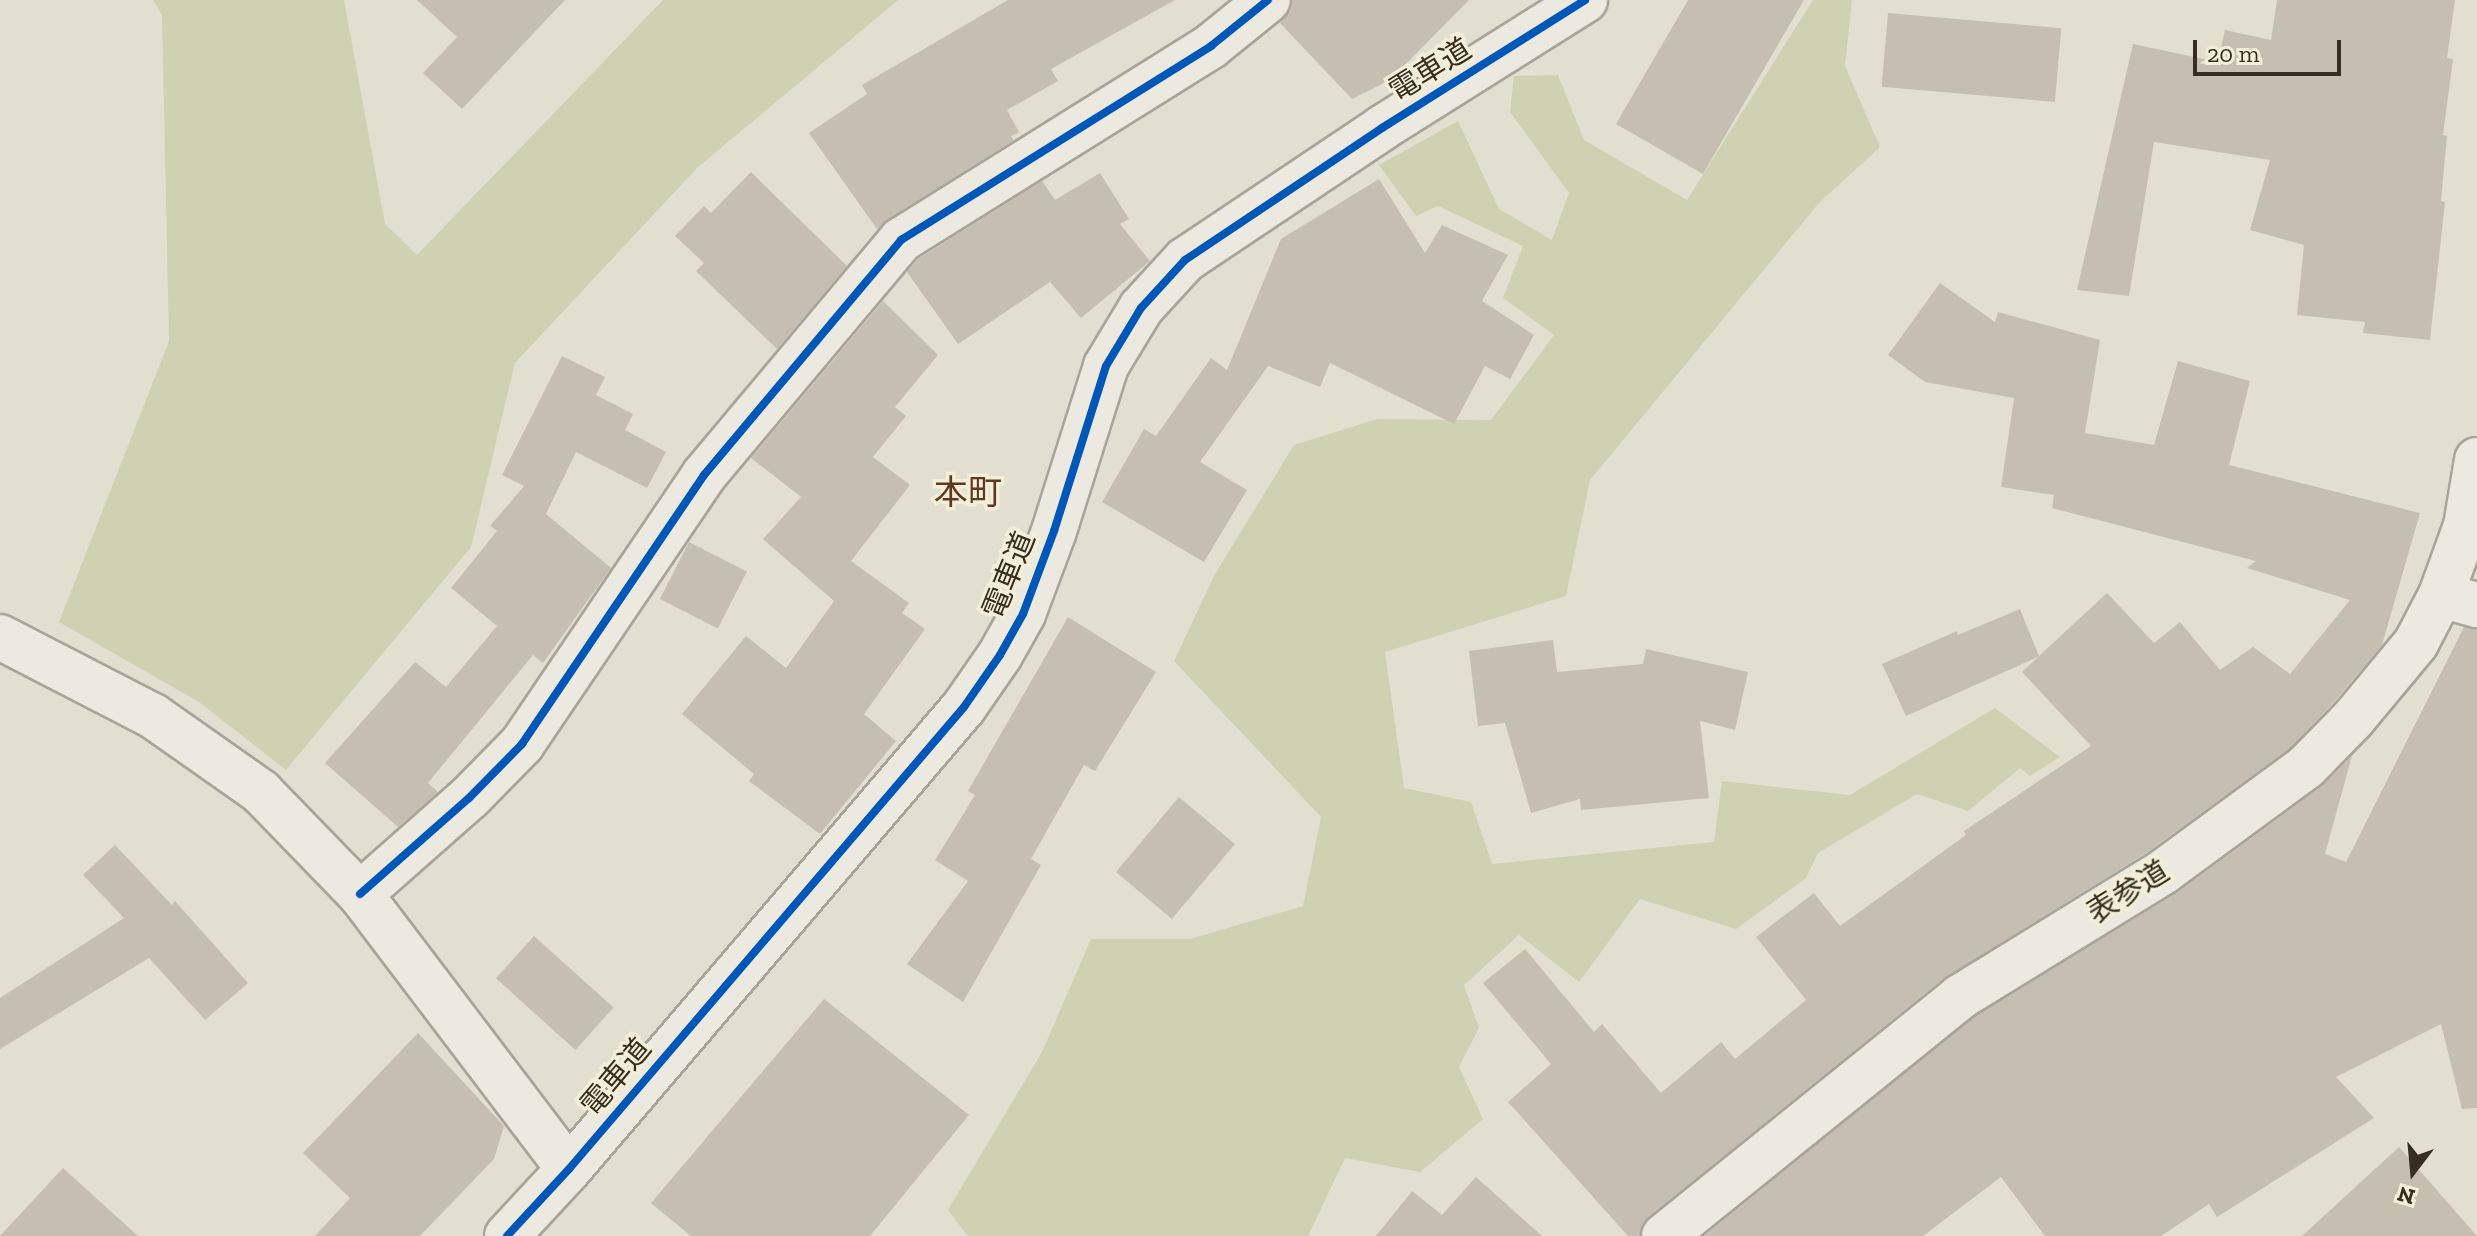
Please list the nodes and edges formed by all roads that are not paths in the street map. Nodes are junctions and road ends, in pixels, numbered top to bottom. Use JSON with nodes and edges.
{"nodes":[{"id":1,"x":1268,"y":0,"type":"edge"},
{"id":2,"x":1585,"y":0,"type":"edge"},
{"id":3,"x":2477,"y":460,"type":"edge"},
{"id":4,"x":2459,"y":600,"type":"edge"},
{"id":5,"x":0,"y":637,"type":"edge"},
{"id":6,"x":360,"y":894,"type":"junction"},
{"id":7,"x":569,"y":1169,"type":"junction"},
{"id":8,"x":507,"y":1236,"type":"edge"},
{"id":9,"x":1664,"y":1236,"type":"edge"}],
"edges":[{"from":1,"to":6,"type":"street"},
{"from":2,"to":7,"type":"street","name":"電車道"},
{"from":3,"to":4,"type":"street","name":"表参道"},
{"from":4,"to":9,"type":"street","name":"表参道"},
{"from":5,"to":6,"type":"street"},
{"from":6,"to":7,"type":"street"},
{"from":7,"to":8,"type":"street","name":"電車道"}]}
